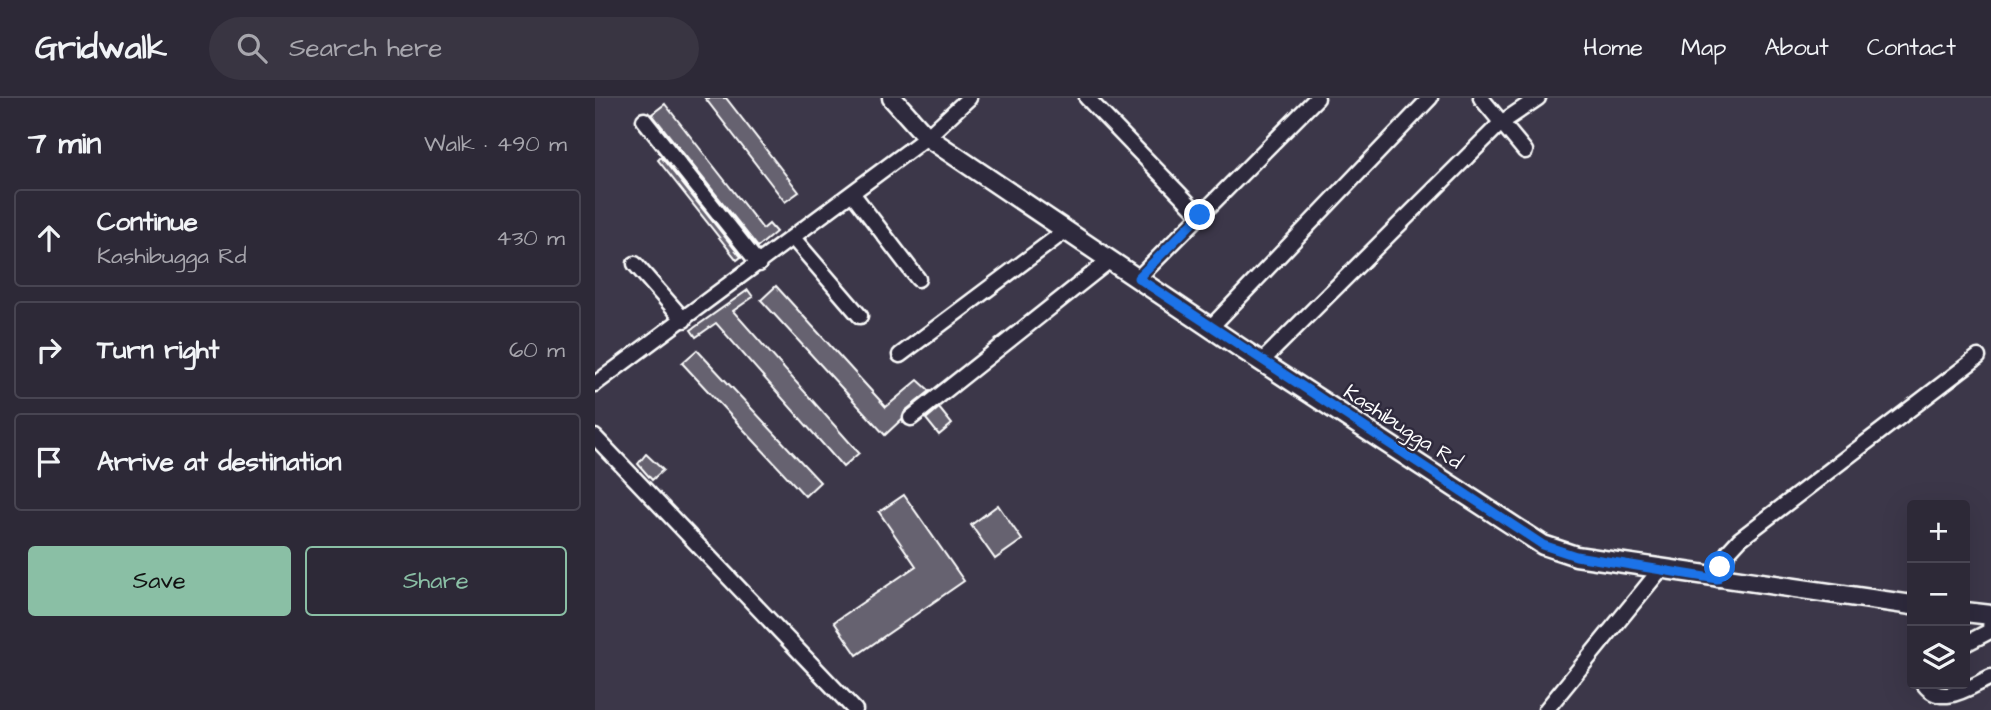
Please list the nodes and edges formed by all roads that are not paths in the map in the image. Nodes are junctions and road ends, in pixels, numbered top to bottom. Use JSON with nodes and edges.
{"nodes":[{"id":1,"x":892,"y":98,"type":"edge"},
{"id":2,"x":969,"y":98,"type":"edge"},
{"id":3,"x":1087,"y":98,"type":"edge"},
{"id":4,"x":1317,"y":98,"type":"edge"},
{"id":5,"x":1430,"y":98,"type":"edge"},
{"id":6,"x":1481,"y":98,"type":"edge"},
{"id":7,"x":1538,"y":98,"type":"edge"},
{"id":8,"x":644,"y":120,"type":"dead end"},
{"id":9,"x":1501,"y":122,"type":"junction"},
{"id":10,"x":927,"y":137,"type":"junction"},
{"id":11,"x":1525,"y":151,"type":"dead end"},
{"id":12,"x":852,"y":193,"type":"junction"},
{"id":13,"x":1200,"y":215,"type":"junction"},
{"id":14,"x":1065,"y":231,"type":"junction"},
{"id":15,"x":793,"y":238,"type":"junction"},
{"id":16,"x":1110,"y":260,"type":"junction"},
{"id":17,"x":635,"y":264,"type":"dead end"},
{"id":18,"x":759,"y":264,"type":"junction"},
{"id":19,"x":1138,"y":278,"type":"junction"},
{"id":20,"x":918,"y":279,"type":"dead end"},
{"id":21,"x":860,"y":316,"type":"dead end"},
{"id":22,"x":684,"y":320,"type":"junction"},
{"id":23,"x":1211,"y":327,"type":"junction"},
{"id":24,"x":900,"y":355,"type":"dead end"},
{"id":25,"x":1978,"y":358,"type":"dead end"},
{"id":26,"x":1262,"y":361,"type":"junction"},
{"id":27,"x":595,"y":384,"type":"edge"},
{"id":28,"x":911,"y":418,"type":"dead end"},
{"id":29,"x":595,"y":437,"type":"edge"},
{"id":30,"x":1661,"y":570,"type":"junction"},
{"id":31,"x":1717,"y":579,"type":"junction"},
{"id":32,"x":1907,"y":604,"type":"edge"},
{"id":33,"x":1970,"y":614,"type":"edge"},
{"id":34,"x":1991,"y":624,"type":"edge"},
{"id":35,"x":1970,"y":640,"type":"edge"},
{"id":36,"x":1991,"y":677,"type":"edge"},
{"id":37,"x":1970,"y":686,"type":"edge"},
{"id":38,"x":1931,"y":689,"type":"edge"},
{"id":39,"x":1964,"y":689,"type":"edge"},
{"id":40,"x":855,"y":710,"type":"edge"},
{"id":41,"x":1546,"y":710,"type":"edge"}],
"edges":[{"from":1,"to":10,"type":"main road","name":"Kashibugga Rd"},
{"from":2,"to":10,"type":"street"},
{"from":3,"to":13,"type":"street"},
{"from":4,"to":13,"type":"street"},
{"from":5,"to":23,"type":"street"},
{"from":6,"to":9,"type":"street"},
{"from":7,"to":9,"type":"street"},
{"from":8,"to":18,"type":"street"},
{"from":9,"to":11,"type":"street"},
{"from":9,"to":26,"type":"street"},
{"from":10,"to":12,"type":"street"},
{"from":10,"to":14,"type":"main road","name":"Kashibugga Rd"},
{"from":12,"to":15,"type":"street"},
{"from":12,"to":20,"type":"street"},
{"from":13,"to":19,"type":"street"},
{"from":14,"to":16,"type":"main road","name":"Kashibugga Rd"},
{"from":14,"to":24,"type":"street"},
{"from":15,"to":18,"type":"street"},
{"from":15,"to":21,"type":"street"},
{"from":16,"to":19,"type":"main road","name":"Kashibugga Rd"},
{"from":16,"to":28,"type":"street"},
{"from":17,"to":22,"type":"street"},
{"from":18,"to":22,"type":"street"},
{"from":19,"to":23,"type":"main road","name":"Kashibugga Rd"},
{"from":22,"to":27,"type":"street"},
{"from":23,"to":26,"type":"main road","name":"Kashibugga Rd"},
{"from":25,"to":31,"type":"street"},
{"from":26,"to":30,"type":"main road","name":"Kashibugga Rd"},
{"from":29,"to":40,"type":"street"},
{"from":30,"to":31,"type":"main road","name":"Kashibugga Rd"},
{"from":30,"to":41,"type":"street"},
{"from":31,"to":32,"type":"main road","name":"Kashibugga Rd"},
{"from":33,"to":34,"type":"main road"},
{"from":34,"to":35,"type":"street"},
{"from":36,"to":37,"type":"street"},
{"from":38,"to":39,"type":"street"}]}
